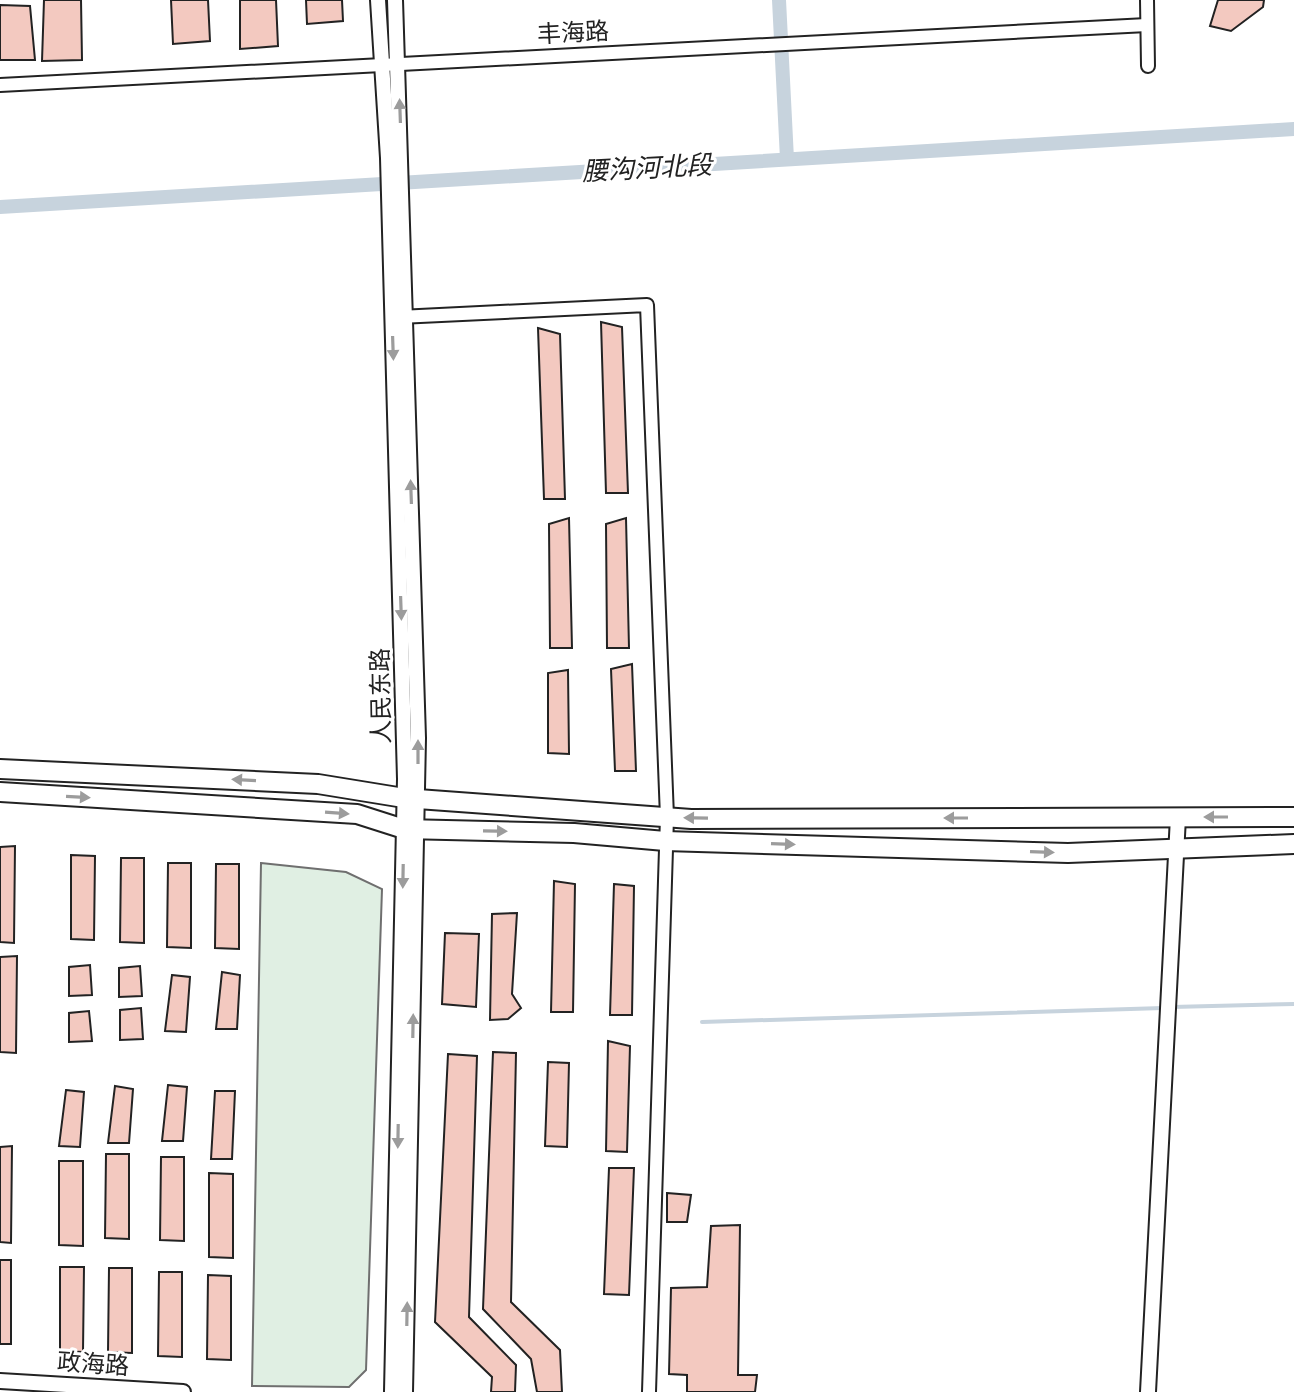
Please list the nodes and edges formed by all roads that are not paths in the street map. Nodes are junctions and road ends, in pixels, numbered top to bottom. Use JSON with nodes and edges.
{"nodes":[{"id":1,"x":378,"y":0,"type":"edge"},
{"id":2,"x":395,"y":0,"type":"edge"},
{"id":3,"x":1147,"y":0,"type":"edge"},
{"id":4,"x":1147,"y":25,"type":"junction"},
{"id":5,"x":399,"y":64,"type":"junction"},
{"id":6,"x":381,"y":65,"type":"junction"},
{"id":7,"x":1148,"y":66,"type":"dead end"},
{"id":8,"x":0,"y":85,"type":"edge"},
{"id":9,"x":395,"y":158,"type":"junction"},
{"id":10,"x":399,"y":317,"type":"junction"},
{"id":11,"x":0,"y":769,"type":"edge"},
{"id":12,"x":0,"y":792,"type":"edge"},
{"id":13,"x":411,"y":799,"type":"junction"},
{"id":14,"x":667,"y":817,"type":"junction"},
{"id":15,"x":1178,"y":817,"type":"junction"},
{"id":16,"x":1294,"y":817,"type":"edge"},
{"id":17,"x":410,"y":829,"type":"junction"},
{"id":18,"x":665,"y":841,"type":"junction"},
{"id":19,"x":1294,"y":844,"type":"edge"},
{"id":20,"x":1176,"y":849,"type":"junction"},
{"id":21,"x":0,"y":1381,"type":"edge"},
{"id":22,"x":183,"y":1392,"type":"edge"},
{"id":23,"x":392,"y":1392,"type":"edge"},
{"id":24,"x":405,"y":1392,"type":"edge"},
{"id":25,"x":649,"y":1392,"type":"edge"},
{"id":26,"x":1148,"y":1392,"type":"edge"}],
"edges":[{"from":1,"to":6,"type":"street","name":"人民东路"},
{"from":2,"to":5,"type":"street","name":"人民东路"},
{"from":3,"to":4,"type":"street"},
{"from":4,"to":5,"type":"street","name":"丰海路"},
{"from":4,"to":7,"type":"street"},
{"from":5,"to":6,"type":"street","name":"丰海路"},
{"from":9,"to":5,"type":"street","name":"人民东路","one_way":true},
{"from":6,"to":8,"type":"street","name":"丰海路"},
{"from":6,"to":9,"type":"street","name":"人民东路"},
{"from":9,"to":10,"type":"street","name":"人民东路"},
{"from":10,"to":13,"type":"street","name":"人民东路"},
{"from":10,"to":14,"type":"street"},
{"from":13,"to":11,"type":"main road","one_way":true},
{"from":12,"to":17,"type":"main road","one_way":true},
{"from":13,"to":14,"type":"main road"},
{"from":13,"to":17,"type":"street","name":"人民东路"},
{"from":15,"to":14,"type":"main road","one_way":true},
{"from":14,"to":18,"type":"street"},
{"from":16,"to":15,"type":"main road","one_way":true},
{"from":15,"to":20,"type":"street"},
{"from":17,"to":18,"type":"main road","one_way":true},
{"from":17,"to":23,"type":"street","name":"人民东路","one_way":true},
{"from":24,"to":17,"type":"street","name":"人民东路","one_way":true},
{"from":18,"to":20,"type":"main road","one_way":true},
{"from":18,"to":25,"type":"street"},
{"from":19,"to":20,"type":"main road"},
{"from":20,"to":26,"type":"street"},
{"from":21,"to":22,"type":"street","name":"政海路"}]}
